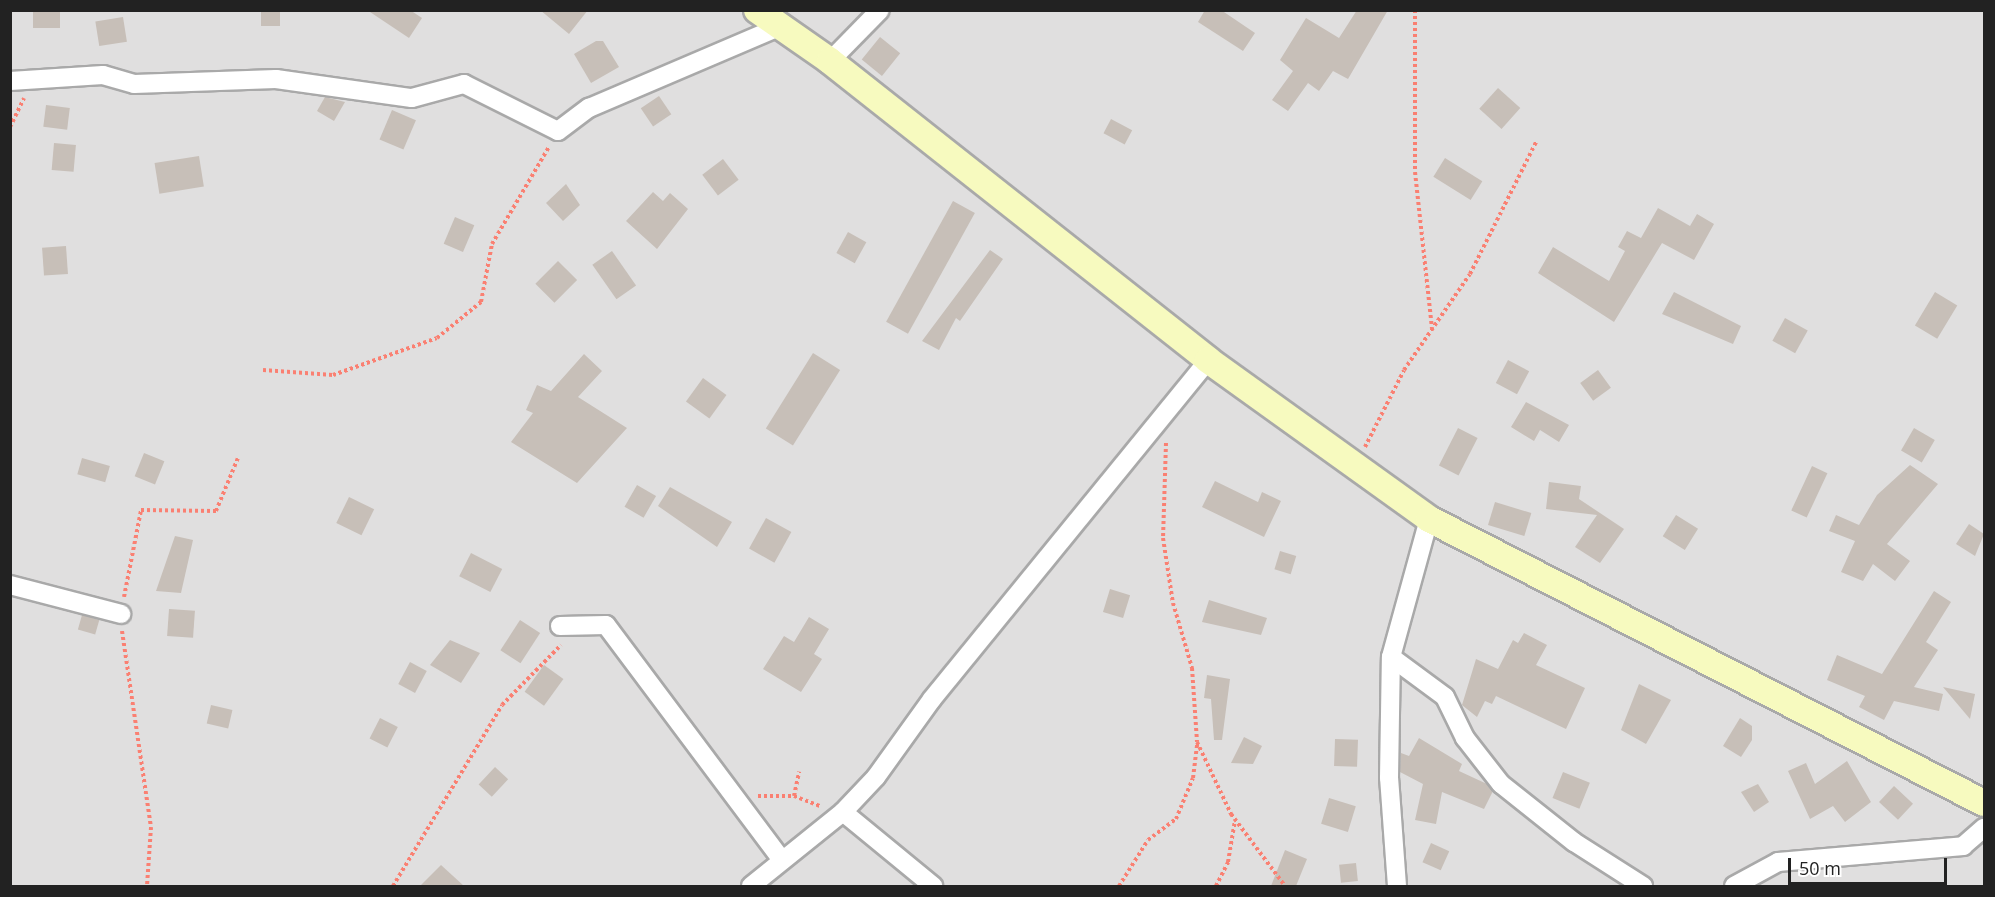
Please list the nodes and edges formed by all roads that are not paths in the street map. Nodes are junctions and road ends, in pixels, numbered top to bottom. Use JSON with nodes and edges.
{"nodes":[{"id":1,"x":757,"y":10,"type":"edge"},
{"id":2,"x":880,"y":10,"type":"edge"},
{"id":3,"x":779,"y":27,"type":"junction"},
{"id":4,"x":830,"y":61,"type":"junction"},
{"id":5,"x":10,"y":81,"type":"edge"},
{"id":6,"x":1208,"y":360,"type":"junction"},
{"id":7,"x":1429,"y":519,"type":"junction"},
{"id":8,"x":10,"y":585,"type":"edge"},
{"id":9,"x":120,"y":614,"type":"road end"},
{"id":10,"x":563,"y":634,"type":"road end"},
{"id":11,"x":1390,"y":657,"type":"junction"},
{"id":12,"x":1984,"y":803,"type":"edge"},
{"id":13,"x":843,"y":812,"type":"junction"},
{"id":14,"x":1984,"y":828,"type":"edge"},
{"id":15,"x":782,"y":860,"type":"junction"},
{"id":16,"x":750,"y":886,"type":"edge"},
{"id":17,"x":933,"y":886,"type":"edge"},
{"id":18,"x":1398,"y":886,"type":"edge"},
{"id":19,"x":1644,"y":886,"type":"edge"},
{"id":20,"x":1734,"y":886,"type":"edge"}],
"edges":[{"from":1,"to":3,"type":"street"},
{"from":2,"to":4,"type":"street"},
{"from":3,"to":4,"type":"street"},
{"from":3,"to":5,"type":"street"},
{"from":4,"to":6,"type":"street"},
{"from":6,"to":7,"type":"street"},
{"from":6,"to":13,"type":"street"},
{"from":7,"to":11,"type":"street"},
{"from":7,"to":12,"type":"street"},
{"from":8,"to":9,"type":"street"},
{"from":10,"to":15,"type":"street"},
{"from":11,"to":18,"type":"street"},
{"from":11,"to":19,"type":"street"},
{"from":13,"to":15,"type":"street"},
{"from":13,"to":17,"type":"street"},
{"from":14,"to":20,"type":"street"},
{"from":15,"to":16,"type":"street"}]}
